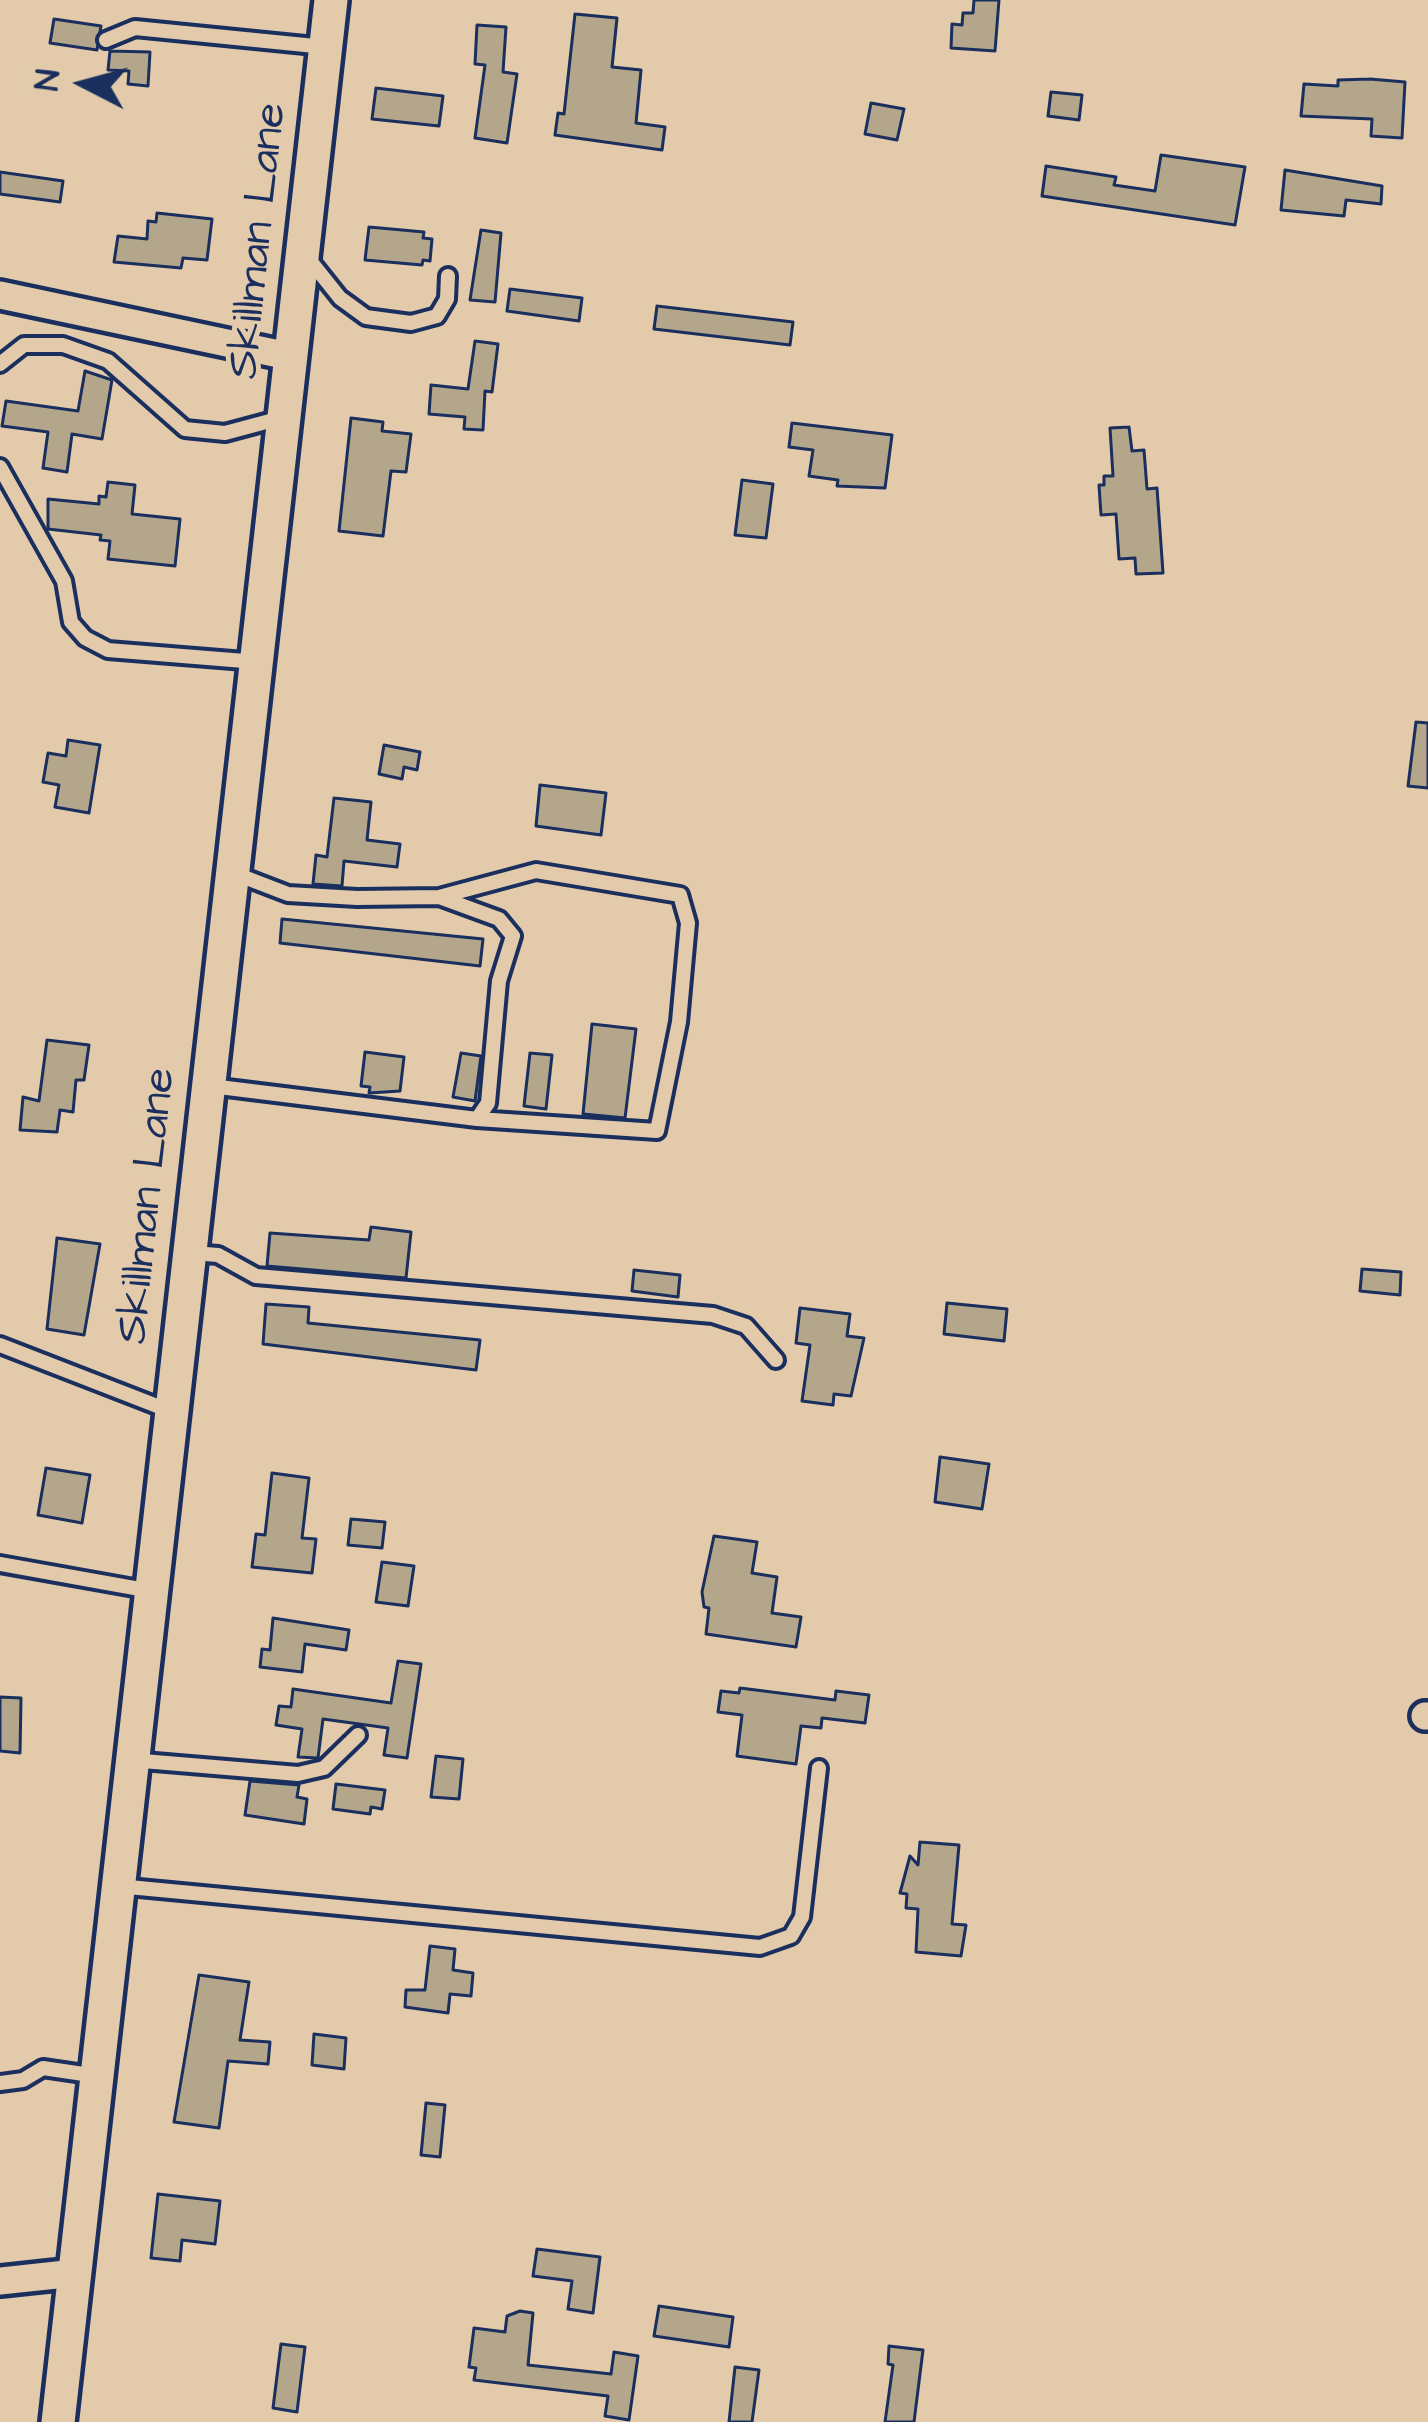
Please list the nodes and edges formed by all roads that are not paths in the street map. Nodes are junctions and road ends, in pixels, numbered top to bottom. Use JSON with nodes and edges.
{"nodes":[{"id":1,"x":331,"y":0,"type":"edge"},
{"id":2,"x":106,"y":40,"type":"dead end"},
{"id":3,"x":325,"y":47,"type":"junction"},
{"id":4,"x":305,"y":254,"type":"junction"},
{"id":5,"x":448,"y":276,"type":"dead end"},
{"id":6,"x":0,"y":295,"type":"edge"},
{"id":7,"x":293,"y":357,"type":"junction"},
{"id":8,"x":0,"y":364,"type":"edge"},
{"id":9,"x":286,"y":417,"type":"junction"},
{"id":10,"x":0,"y":467,"type":"edge"},
{"id":11,"x":257,"y":662,"type":"junction"},
{"id":12,"x":232,"y":873,"type":"junction"},
{"id":13,"x":439,"y":896,"type":"junction"},
{"id":14,"x":208,"y":1086,"type":"junction"},
{"id":15,"x":477,"y":1119,"type":"junction"},
{"id":16,"x":188,"y":1252,"type":"junction"},
{"id":17,"x":0,"y":1345,"type":"edge"},
{"id":18,"x":776,"y":1360,"type":"dead end"},
{"id":19,"x":170,"y":1411,"type":"junction"},
{"id":20,"x":0,"y":1564,"type":"edge"},
{"id":21,"x":151,"y":1591,"type":"junction"},
{"id":22,"x":358,"y":1735,"type":"dead end"},
{"id":23,"x":131,"y":1760,"type":"junction"},
{"id":24,"x":819,"y":1768,"type":"dead end"},
{"id":25,"x":118,"y":1886,"type":"junction"},
{"id":26,"x":97,"y":2076,"type":"junction"},
{"id":27,"x":0,"y":2083,"type":"edge"},
{"id":28,"x":75,"y":2273,"type":"junction"},
{"id":29,"x":0,"y":2281,"type":"edge"},
{"id":30,"x":58,"y":2422,"type":"edge"}],
"edges":[{"from":1,"to":3,"type":"street","name":"Skillman Lane"},
{"from":2,"to":3,"type":"lane"},
{"from":3,"to":4,"type":"street","name":"Skillman Lane"},
{"from":4,"to":5,"type":"lane"},
{"from":4,"to":7,"type":"street","name":"Skillman Lane"},
{"from":6,"to":7,"type":"street"},
{"from":7,"to":9,"type":"street","name":"Skillman Lane"},
{"from":8,"to":9,"type":"lane"},
{"from":9,"to":11,"type":"street","name":"Skillman Lane"},
{"from":10,"to":11,"type":"lane"},
{"from":11,"to":12,"type":"street","name":"Skillman Lane"},
{"from":12,"to":13,"type":"lane"},
{"from":12,"to":14,"type":"street","name":"Skillman Lane"},
{"from":13,"to":15,"type":"lane"},
{"from":13,"to":15,"type":"lane"},
{"from":14,"to":15,"type":"lane"},
{"from":14,"to":16,"type":"street","name":"Skillman Lane"},
{"from":16,"to":18,"type":"lane"},
{"from":16,"to":19,"type":"street","name":"Skillman Lane"},
{"from":17,"to":19,"type":"lane"},
{"from":19,"to":21,"type":"street","name":"Skillman Lane"},
{"from":20,"to":21,"type":"lane"},
{"from":21,"to":23,"type":"street","name":"Skillman Lane"},
{"from":22,"to":23,"type":"lane"},
{"from":23,"to":25,"type":"street","name":"Skillman Lane"},
{"from":24,"to":25,"type":"lane"},
{"from":25,"to":26,"type":"street","name":"Skillman Lane"},
{"from":26,"to":27,"type":"lane"},
{"from":26,"to":28,"type":"street","name":"Skillman Lane"},
{"from":28,"to":29,"type":"street"},
{"from":28,"to":30,"type":"street","name":"Skillman Lane"}]}
